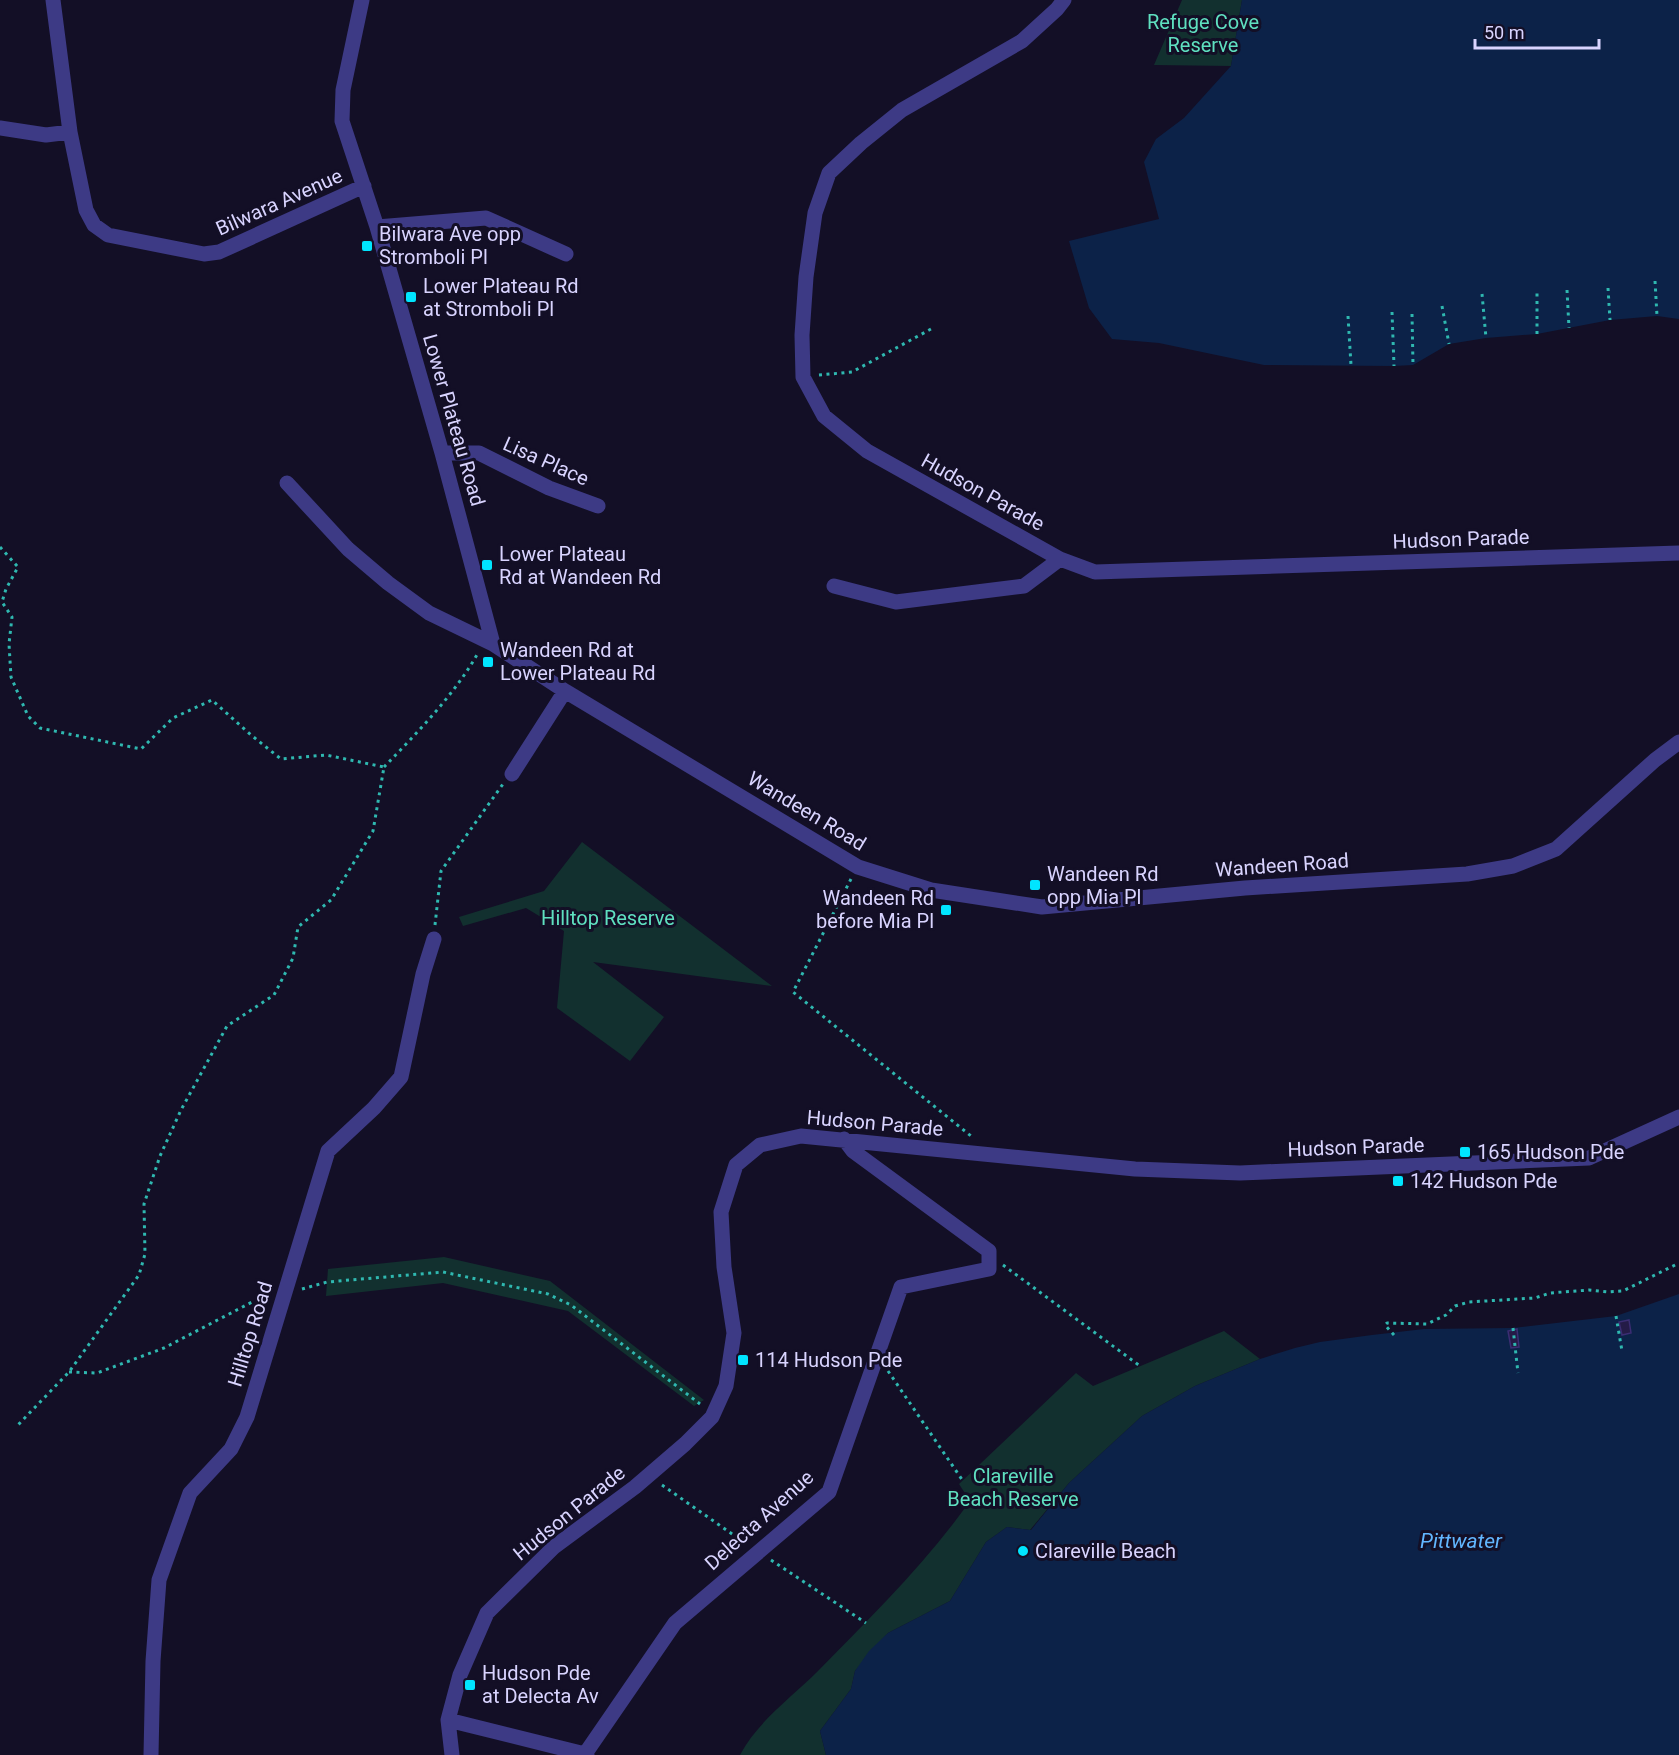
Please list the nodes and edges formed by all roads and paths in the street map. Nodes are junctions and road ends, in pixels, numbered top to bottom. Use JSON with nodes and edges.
{"nodes":[{"id":1,"x":53,"y":0,"type":"edge"},
{"id":2,"x":362,"y":0,"type":"edge"},
{"id":3,"x":1064,"y":0,"type":"edge"},
{"id":4,"x":0,"y":128,"type":"edge"},
{"id":5,"x":70,"y":132,"type":"junction"},
{"id":6,"x":364,"y":186,"type":"junction"},
{"id":7,"x":377,"y":227,"type":"junction"},
{"id":8,"x":566,"y":254,"type":"dead end"},
{"id":9,"x":1655,"y":281,"type":"dead end"},
{"id":10,"x":1608,"y":288,"type":"dead end"},
{"id":11,"x":1567,"y":290,"type":"dead end"},
{"id":12,"x":1537,"y":291,"type":"dead end"},
{"id":13,"x":1482,"y":294,"type":"dead end"},
{"id":14,"x":1442,"y":306,"type":"dead end"},
{"id":15,"x":1392,"y":312,"type":"dead end"},
{"id":16,"x":1412,"y":314,"type":"dead end"},
{"id":17,"x":1348,"y":316,"type":"dead end"},
{"id":18,"x":1658,"y":316,"type":"dead end"},
{"id":19,"x":1610,"y":320,"type":"dead end"},
{"id":20,"x":1569,"y":328,"type":"dead end"},
{"id":21,"x":931,"y":329,"type":"dead end"},
{"id":22,"x":1537,"y":334,"type":"dead end"},
{"id":23,"x":1486,"y":338,"type":"dead end"},
{"id":24,"x":1449,"y":344,"type":"dead end"},
{"id":25,"x":1351,"y":365,"type":"dead end"},
{"id":26,"x":1413,"y":365,"type":"dead end"},
{"id":27,"x":1394,"y":366,"type":"dead end"},
{"id":28,"x":802,"y":377,"type":"junction"},
{"id":29,"x":442,"y":453,"type":"junction"},
{"id":30,"x":287,"y":483,"type":"dead end"},
{"id":31,"x":597,"y":506,"type":"dead end"},
{"id":32,"x":0,"y":548,"type":"edge"},
{"id":33,"x":1679,"y":553,"type":"edge"},
{"id":34,"x":1060,"y":559,"type":"junction"},
{"id":35,"x":834,"y":586,"type":"dead end"},
{"id":36,"x":489,"y":642,"type":"junction"},
{"id":37,"x":566,"y":691,"type":"junction"},
{"id":38,"x":1679,"y":742,"type":"edge"},
{"id":39,"x":384,"y":767,"type":"junction"},
{"id":40,"x":512,"y":774,"type":"joint"},
{"id":41,"x":858,"y":867,"type":"junction"},
{"id":42,"x":434,"y":939,"type":"joint"},
{"id":43,"x":1679,"y":1117,"type":"edge"},
{"id":44,"x":844,"y":1139,"type":"junction"},
{"id":45,"x":995,"y":1155,"type":"junction"},
{"id":46,"x":989,"y":1263,"type":"junction"},
{"id":47,"x":1679,"y":1263,"type":"edge"},
{"id":48,"x":285,"y":1293,"type":"junction"},
{"id":49,"x":1616,"y":1316,"type":"dead end"},
{"id":50,"x":1513,"y":1328,"type":"dead end"},
{"id":51,"x":1394,"y":1335,"type":"dead end"},
{"id":52,"x":1622,"y":1351,"type":"dead end"},
{"id":53,"x":877,"y":1355,"type":"junction"},
{"id":54,"x":1140,"y":1366,"type":"dead end"},
{"id":55,"x":69,"y":1372,"type":"junction"},
{"id":56,"x":1518,"y":1373,"type":"dead end"},
{"id":57,"x":712,"y":1417,"type":"junction"},
{"id":58,"x":16,"y":1427,"type":"dead end"},
{"id":59,"x":963,"y":1481,"type":"dead end"},
{"id":60,"x":448,"y":1720,"type":"junction"},
{"id":61,"x":151,"y":1755,"type":"edge"},
{"id":62,"x":452,"y":1755,"type":"edge"},
{"id":63,"x":586,"y":1755,"type":"edge"}],
"edges":[{"from":1,"to":5,"type":"street","name":"Bilwara Avenue"},
{"from":2,"to":6,"type":"street","name":"Lower Plateau Road"},
{"from":3,"to":28,"type":"street","name":"Hudson Parade"},
{"from":4,"to":5,"type":"street"},
{"from":5,"to":6,"type":"street","name":"Bilwara Avenue"},
{"from":6,"to":7,"type":"street","name":"Lower Plateau Road"},
{"from":7,"to":8,"type":"street"},
{"from":7,"to":29,"type":"street","name":"Lower Plateau Road"},
{"from":9,"to":18,"type":"path"},
{"from":10,"to":19,"type":"path"},
{"from":11,"to":20,"type":"path"},
{"from":12,"to":22,"type":"path"},
{"from":13,"to":23,"type":"path"},
{"from":14,"to":24,"type":"path"},
{"from":15,"to":27,"type":"path"},
{"from":16,"to":26,"type":"path"},
{"from":17,"to":25,"type":"path"},
{"from":21,"to":28,"type":"path"},
{"from":28,"to":34,"type":"street","name":"Hudson Parade"},
{"from":29,"to":31,"type":"street","name":"Lisa Place"},
{"from":29,"to":36,"type":"street","name":"Lower Plateau Road"},
{"from":30,"to":36,"type":"street","name":"Wandeen Road"},
{"from":32,"to":39,"type":"path"},
{"from":33,"to":34,"type":"street","name":"Hudson Parade"},
{"from":34,"to":35,"type":"street"},
{"from":36,"to":37,"type":"street","name":"Wandeen Road"},
{"from":36,"to":39,"type":"path"},
{"from":37,"to":40,"type":"street"},
{"from":37,"to":41,"type":"street","name":"Wandeen Road"},
{"from":38,"to":41,"type":"street","name":"Wandeen Road"},
{"from":39,"to":55,"type":"path"},
{"from":40,"to":42,"type":"path"},
{"from":41,"to":45,"type":"path"},
{"from":42,"to":48,"type":"street","name":"Hilltop Road"},
{"from":43,"to":45,"type":"street","name":"Hudson Parade"},
{"from":44,"to":45,"type":"street","name":"Hudson Parade"},
{"from":44,"to":46,"type":"street"},
{"from":44,"to":57,"type":"street","name":"Hudson Parade"},
{"from":46,"to":53,"type":"street","name":"Delecta Avenue"},
{"from":46,"to":54,"type":"path"},
{"from":47,"to":51,"type":"path"},
{"from":48,"to":55,"type":"path"},
{"from":48,"to":57,"type":"path"},
{"from":48,"to":61,"type":"street","name":"Hilltop Road"},
{"from":49,"to":52,"type":"path"},
{"from":50,"to":56,"type":"path"},
{"from":53,"to":59,"type":"path"},
{"from":53,"to":63,"type":"street","name":"Delecta Avenue"},
{"from":55,"to":58,"type":"path"},
{"from":57,"to":60,"type":"street","name":"Hudson Parade"},
{"from":60,"to":62,"type":"street","name":"Hudson Parade"},
{"from":60,"to":63,"type":"street","name":"Delecta Avenue"}]}
